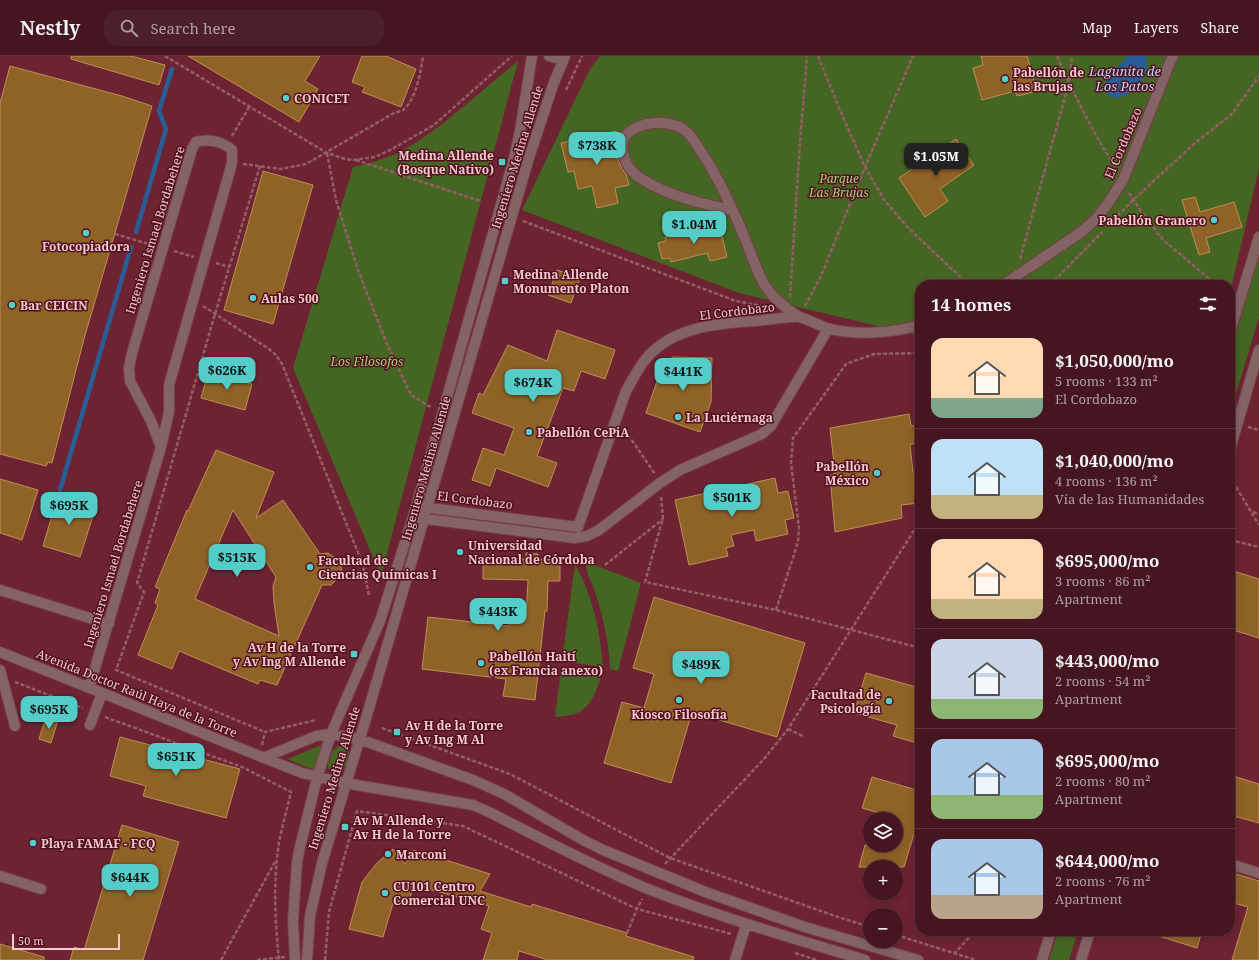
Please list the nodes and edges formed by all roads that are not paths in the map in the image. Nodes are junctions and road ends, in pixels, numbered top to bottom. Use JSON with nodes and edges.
{"nodes":[{"id":1,"x":532,"y":56,"type":"edge"},
{"id":2,"x":549,"y":56,"type":"edge"},
{"id":3,"x":1173,"y":56,"type":"edge"},
{"id":4,"x":564,"y":58,"type":"edge"},
{"id":5,"x":732,"y":210,"type":"junction"},
{"id":6,"x":1259,"y":237,"type":"edge"},
{"id":7,"x":1011,"y":280,"type":"edge"},
{"id":8,"x":1235,"y":316,"type":"edge"},
{"id":9,"x":799,"y":317,"type":"junction"},
{"id":10,"x":915,"y":326,"type":"edge"},
{"id":11,"x":828,"y":329,"type":"junction"},
{"id":12,"x":1259,"y":350,"type":"edge"},
{"id":13,"x":1235,"y":432,"type":"edge"},
{"id":14,"x":161,"y":447,"type":"junction"},
{"id":15,"x":416,"y":506,"type":"junction"},
{"id":16,"x":428,"y":508,"type":"junction"},
{"id":17,"x":413,"y":517,"type":"junction"},
{"id":18,"x":425,"y":518,"type":"junction"},
{"id":19,"x":578,"y":527,"type":"junction"},
{"id":20,"x":574,"y":538,"type":"junction"},
{"id":21,"x":0,"y":590,"type":"edge"},
{"id":22,"x":109,"y":624,"type":"junction"},
{"id":23,"x":0,"y":652,"type":"edge"},
{"id":24,"x":1,"y":673,"type":"edge"},
{"id":25,"x":89,"y":688,"type":"junction"},
{"id":26,"x":102,"y":693,"type":"junction"},
{"id":27,"x":90,"y":725,"type":"dead end"},
{"id":28,"x":15,"y":726,"type":"dead end"},
{"id":29,"x":331,"y":734,"type":"junction"},
{"id":30,"x":359,"y":739,"type":"junction"},
{"id":31,"x":264,"y":758,"type":"junction"},
{"id":32,"x":317,"y":778,"type":"junction"},
{"id":33,"x":345,"y":783,"type":"junction"},
{"id":34,"x":1235,"y":866,"type":"edge"},
{"id":35,"x":1259,"y":873,"type":"edge"},
{"id":36,"x":0,"y":876,"type":"edge"},
{"id":37,"x":41,"y":889,"type":"dead end"},
{"id":38,"x":746,"y":925,"type":"junction"},
{"id":39,"x":1049,"y":936,"type":"edge"},
{"id":40,"x":1088,"y":936,"type":"edge"},
{"id":41,"x":295,"y":960,"type":"edge"},
{"id":42,"x":307,"y":960,"type":"edge"},
{"id":43,"x":735,"y":960,"type":"edge"},
{"id":44,"x":865,"y":960,"type":"edge"},
{"id":45,"x":918,"y":960,"type":"edge"},
{"id":46,"x":1042,"y":960,"type":"edge"},
{"id":47,"x":1081,"y":960,"type":"edge"}],
"edges":[{"from":1,"to":15,"type":"street","name":"Ingeniero Medina Allende"},
{"from":2,"to":4,"type":"street"},
{"from":3,"to":7,"type":"street","name":"El Cordobazo"},
{"from":4,"to":16,"type":"street","name":"Ingeniero Medina Allende"},
{"from":5,"to":5,"type":"street"},
{"from":5,"to":9,"type":"street"},
{"from":6,"to":8,"type":"street"},
{"from":9,"to":11,"type":"street","name":"El Cordobazo"},
{"from":9,"to":19,"type":"street","name":"El Cordobazo"},
{"from":10,"to":11,"type":"street","name":"El Cordobazo"},
{"from":11,"to":20,"type":"street","name":"El Cordobazo"},
{"from":12,"to":13,"type":"street"},
{"from":14,"to":14,"type":"street","name":"Ingeniero Ismael Bordabehere"},
{"from":14,"to":22,"type":"street","name":"Ingeniero Ismael Bordabehere"},
{"from":15,"to":16,"type":"street","name":"El Cordobazo"},
{"from":15,"to":17,"type":"street","name":"Ingeniero Medina Allende"},
{"from":16,"to":18,"type":"street","name":"Ingeniero Medina Allende"},
{"from":16,"to":19,"type":"street","name":"El Cordobazo"},
{"from":17,"to":18,"type":"street","name":"El Cordobazo"},
{"from":17,"to":29,"type":"street","name":"Ingeniero Medina Allende"},
{"from":18,"to":20,"type":"street","name":"El Cordobazo"},
{"from":18,"to":30,"type":"street","name":"Ingeniero Medina Allende"},
{"from":19,"to":20,"type":"street","name":"El Cordobazo"},
{"from":21,"to":22,"type":"street"},
{"from":22,"to":25,"type":"street","name":"Ingeniero Ismael Bordabehere"},
{"from":23,"to":25,"type":"street","name":"Avenida Doctor Raúl Haya de la Torre"},
{"from":24,"to":28,"type":"street"},
{"from":25,"to":26,"type":"street","name":"Avenida Doctor Raúl Haya de la Torre"},
{"from":26,"to":27,"type":"street"},
{"from":26,"to":31,"type":"street","name":"Avenida Doctor Raúl Haya de la Torre"},
{"from":29,"to":30,"type":"street"},
{"from":29,"to":31,"type":"street"},
{"from":29,"to":32,"type":"street","name":"Ingeniero Medina Allende"},
{"from":30,"to":33,"type":"street","name":"Ingeniero Medina Allende"},
{"from":30,"to":45,"type":"street"},
{"from":31,"to":32,"type":"street","name":"Avenida Doctor Raúl Haya de la Torre"},
{"from":32,"to":33,"type":"street","name":"Avenida Doctor Raúl Haya de la Torre"},
{"from":32,"to":41,"type":"street","name":"Ingeniero Medina Allende"},
{"from":33,"to":38,"type":"street","name":"Avenida Doctor Raúl Haya de la Torre"},
{"from":33,"to":42,"type":"street","name":"Ingeniero Medina Allende"},
{"from":34,"to":35,"type":"street"},
{"from":36,"to":37,"type":"street"},
{"from":38,"to":43,"type":"street"},
{"from":38,"to":44,"type":"street","name":"Avenida Doctor Raúl Haya de la Torre"},
{"from":39,"to":46,"type":"street"},
{"from":40,"to":47,"type":"street"}]}
